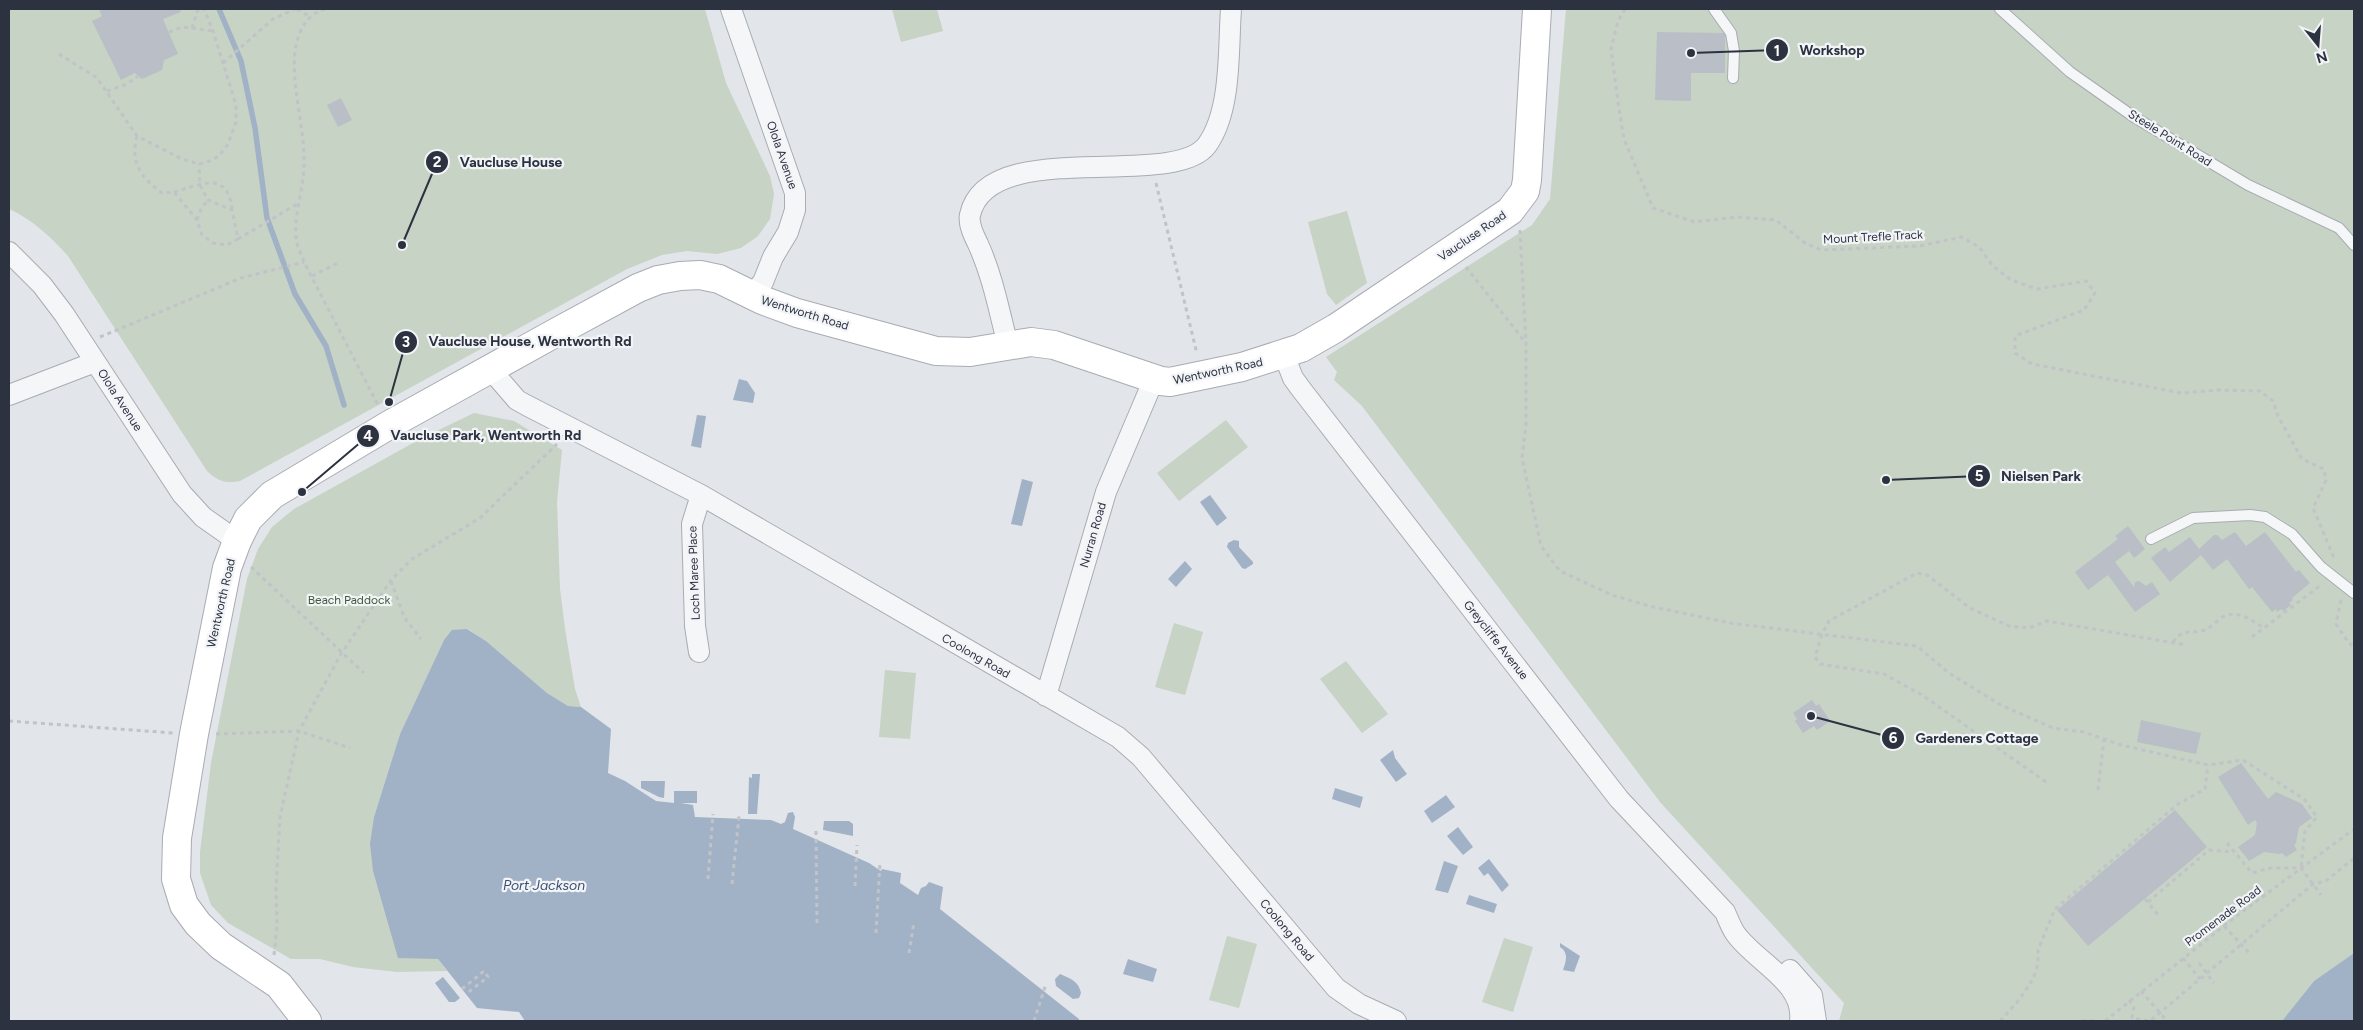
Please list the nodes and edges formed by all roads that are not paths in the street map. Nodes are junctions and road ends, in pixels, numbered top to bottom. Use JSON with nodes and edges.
{"nodes":[{"id":1,"x":730,"y":9,"type":"edge"},
{"id":2,"x":1231,"y":9,"type":"edge"},
{"id":3,"x":1537,"y":9,"type":"edge"},
{"id":4,"x":1714,"y":9,"type":"edge"},
{"id":5,"x":2000,"y":9,"type":"edge"},
{"id":6,"x":1734,"y":78,"type":"dead end"},
{"id":7,"x":2354,"y":245,"type":"edge"},
{"id":8,"x":9,"y":252,"type":"edge"},
{"id":9,"x":751,"y":296,"type":"junction"},
{"id":10,"x":1008,"y":345,"type":"junction"},
{"id":11,"x":1284,"y":355,"type":"junction"},
{"id":12,"x":96,"y":362,"type":"junction"},
{"id":13,"x":491,"y":370,"type":"junction"},
{"id":14,"x":1154,"y":379,"type":"junction"},
{"id":15,"x":9,"y":395,"type":"edge"},
{"id":16,"x":701,"y":495,"type":"junction"},
{"id":17,"x":2151,"y":539,"type":"dead end"},
{"id":18,"x":241,"y":551,"type":"junction"},
{"id":19,"x":2354,"y":593,"type":"edge"},
{"id":20,"x":699,"y":652,"type":"dead end"},
{"id":21,"x":1046,"y":696,"type":"junction"},
{"id":22,"x":1725,"y":912,"type":"junction"},
{"id":23,"x":307,"y":1021,"type":"edge"},
{"id":24,"x":1396,"y":1021,"type":"edge"},
{"id":25,"x":1800,"y":1021,"type":"edge"},
{"id":26,"x":1816,"y":1021,"type":"edge"}],
"edges":[{"from":1,"to":9,"type":"street","name":"Olola Avenue"},
{"from":2,"to":10,"type":"street"},
{"from":3,"to":11,"type":"street","name":"Vaucluse Road"},
{"from":4,"to":6,"type":"lane"},
{"from":5,"to":7,"type":"lane","name":"Steele Point Road"},
{"from":8,"to":12,"type":"street","name":"Olola Avenue"},
{"from":9,"to":10,"type":"street","name":"Wentworth Road"},
{"from":9,"to":13,"type":"street","name":"Wentworth Road"},
{"from":10,"to":14,"type":"street","name":"Wentworth Road"},
{"from":11,"to":14,"type":"street","name":"Wentworth Road"},
{"from":11,"to":22,"type":"street","name":"Greycliffe Avenue"},
{"from":12,"to":15,"type":"street"},
{"from":12,"to":18,"type":"street","name":"Olola Avenue"},
{"from":13,"to":16,"type":"street","name":"Coolong Road"},
{"from":13,"to":18,"type":"street","name":"Wentworth Road"},
{"from":14,"to":21,"type":"street","name":"Nurran Road"},
{"from":16,"to":20,"type":"street","name":"Loch Maree Place"},
{"from":16,"to":21,"type":"street","name":"Coolong Road"},
{"from":17,"to":19,"type":"lane"},
{"from":18,"to":23,"type":"street","name":"Wentworth Road"},
{"from":21,"to":24,"type":"street","name":"Coolong Road"},
{"from":22,"to":25,"type":"street","name":"Greycliffe Avenue"},
{"from":22,"to":26,"type":"street","name":"Greycliffe Avenue"}]}
